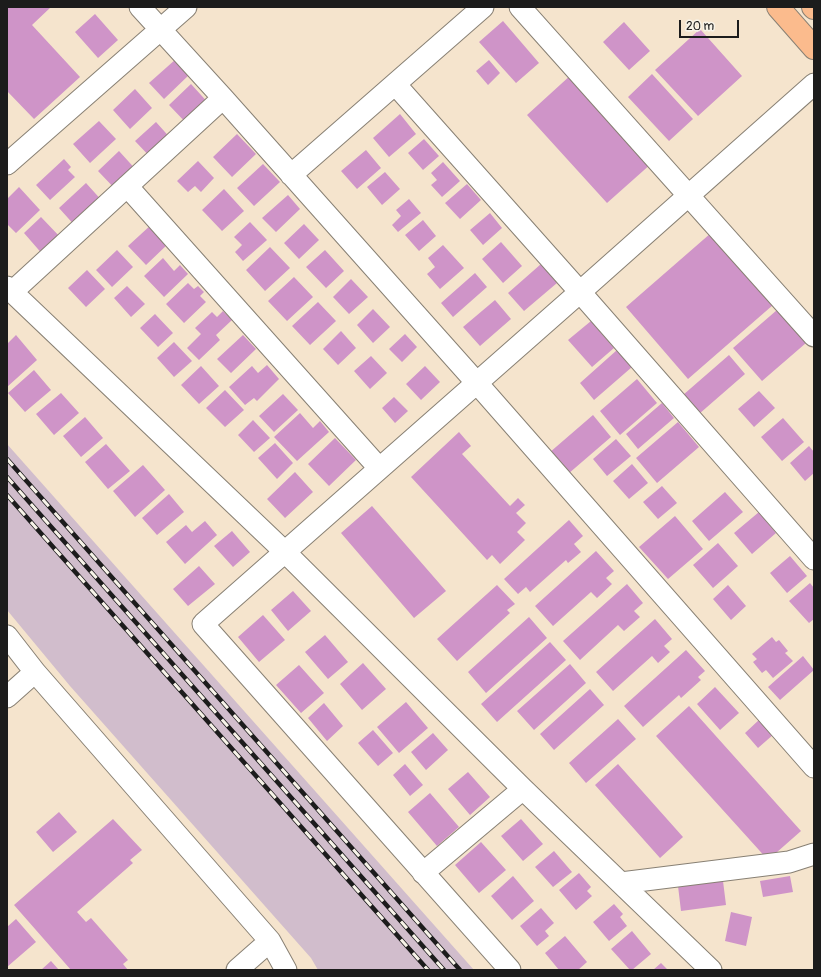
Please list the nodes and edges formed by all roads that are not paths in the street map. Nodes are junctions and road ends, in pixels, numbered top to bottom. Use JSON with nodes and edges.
{"nodes":[{"id":1,"x":140,"y":7,"type":"edge"},
{"id":2,"x":186,"y":7,"type":"edge"},
{"id":3,"x":483,"y":7,"type":"edge"},
{"id":4,"x":520,"y":7,"type":"edge"},
{"id":5,"x":778,"y":7,"type":"edge"},
{"id":6,"x":160,"y":30,"type":"junction"},
{"id":7,"x":814,"y":48,"type":"edge"},
{"id":8,"x":395,"y":84,"type":"junction"},
{"id":9,"x":814,"y":84,"type":"edge"},
{"id":10,"x":224,"y":98,"type":"junction"},
{"id":11,"x":7,"y":164,"type":"edge"},
{"id":12,"x":290,"y":175,"type":"junction"},
{"id":13,"x":127,"y":186,"type":"junction"},
{"id":14,"x":689,"y":195,"type":"junction"},
{"id":15,"x":9,"y":289,"type":"edge"},
{"id":16,"x":580,"y":292,"type":"junction"},
{"id":17,"x":814,"y":336,"type":"edge"},
{"id":18,"x":476,"y":382,"type":"junction"},
{"id":19,"x":379,"y":468,"type":"junction"},
{"id":20,"x":285,"y":552,"type":"junction"},
{"id":21,"x":814,"y":559,"type":"edge"},
{"id":22,"x":7,"y":636,"type":"edge"},
{"id":23,"x":35,"y":672,"type":"junction"},
{"id":24,"x":7,"y":697,"type":"edge"},
{"id":25,"x":814,"y":767,"type":"edge"},
{"id":26,"x":523,"y":789,"type":"junction"},
{"id":27,"x":814,"y":854,"type":"edge"},
{"id":28,"x":423,"y":873,"type":"junction"},
{"id":29,"x":622,"y":883,"type":"junction"},
{"id":30,"x":270,"y":941,"type":"junction"},
{"id":31,"x":237,"y":970,"type":"edge"},
{"id":32,"x":286,"y":970,"type":"edge"},
{"id":33,"x":510,"y":970,"type":"edge"},
{"id":34,"x":711,"y":970,"type":"edge"}],
"edges":[{"from":1,"to":6,"type":"street"},
{"from":2,"to":6,"type":"street"},
{"from":3,"to":8,"type":"street"},
{"from":4,"to":14,"type":"street"},
{"from":5,"to":7,"type":"highway"},
{"from":6,"to":10,"type":"street"},
{"from":6,"to":11,"type":"street"},
{"from":8,"to":12,"type":"street"},
{"from":8,"to":16,"type":"street"},
{"from":9,"to":14,"type":"street"},
{"from":10,"to":12,"type":"street"},
{"from":10,"to":13,"type":"street"},
{"from":12,"to":18,"type":"street"},
{"from":13,"to":15,"type":"street"},
{"from":13,"to":19,"type":"street"},
{"from":14,"to":16,"type":"street"},
{"from":14,"to":17,"type":"street"},
{"from":15,"to":20,"type":"street"},
{"from":16,"to":18,"type":"street"},
{"from":16,"to":21,"type":"street"},
{"from":18,"to":19,"type":"street"},
{"from":18,"to":25,"type":"street"},
{"from":19,"to":20,"type":"street"},
{"from":20,"to":26,"type":"street"},
{"from":20,"to":28,"type":"street"},
{"from":22,"to":23,"type":"street"},
{"from":23,"to":24,"type":"street"},
{"from":23,"to":30,"type":"street"},
{"from":26,"to":28,"type":"street"},
{"from":26,"to":29,"type":"street"},
{"from":27,"to":29,"type":"street"},
{"from":28,"to":33,"type":"street"},
{"from":29,"to":34,"type":"street"},
{"from":30,"to":31,"type":"street"},
{"from":30,"to":32,"type":"street"}]}
